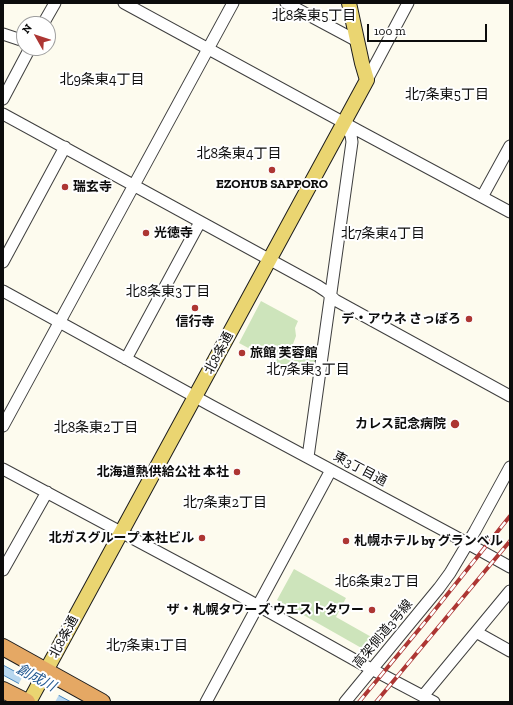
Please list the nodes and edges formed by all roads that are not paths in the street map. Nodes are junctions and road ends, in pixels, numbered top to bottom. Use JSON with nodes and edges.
{"nodes":[{"id":1,"x":55,"y":3,"type":"edge"},
{"id":2,"x":124,"y":3,"type":"edge"},
{"id":3,"x":233,"y":3,"type":"edge"},
{"id":4,"x":286,"y":3,"type":"edge"},
{"id":5,"x":349,"y":3,"type":"edge"},
{"id":6,"x":408,"y":3,"type":"edge"},
{"id":7,"x":48,"y":16,"type":"edge"},
{"id":8,"x":3,"y":34,"type":"edge"},
{"id":9,"x":16,"y":39,"type":"edge"},
{"id":10,"x":357,"y":41,"type":"junction"},
{"id":11,"x":208,"y":49,"type":"junction"},
{"id":12,"x":26,"y":56,"type":"edge"},
{"id":13,"x":366,"y":80,"type":"junction"},
{"id":14,"x":3,"y":98,"type":"edge"},
{"id":15,"x":3,"y":114,"type":"edge"},
{"id":16,"x":344,"y":123,"type":"junction"},
{"id":17,"x":510,"y":146,"type":"edge"},
{"id":18,"x":65,"y":147,"type":"junction"},
{"id":19,"x":134,"y":185,"type":"junction"},
{"id":20,"x":482,"y":197,"type":"junction"},
{"id":21,"x":510,"y":212,"type":"edge"},
{"id":22,"x":200,"y":222,"type":"junction"},
{"id":23,"x":270,"y":260,"type":"junction"},
{"id":24,"x":3,"y":262,"type":"edge"},
{"id":25,"x":3,"y":291,"type":"edge"},
{"id":26,"x":330,"y":296,"type":"junction"},
{"id":27,"x":59,"y":322,"type":"junction"},
{"id":28,"x":126,"y":359,"type":"junction"},
{"id":29,"x":510,"y":396,"type":"edge"},
{"id":30,"x":196,"y":397,"type":"junction"},
{"id":31,"x":3,"y":426,"type":"edge"},
{"id":32,"x":308,"y":457,"type":"junction"},
{"id":33,"x":510,"y":467,"type":"edge"},
{"id":34,"x":3,"y":468,"type":"edge"},
{"id":35,"x":331,"y":470,"type":"junction"},
{"id":36,"x":47,"y":492,"type":"junction"},
{"id":37,"x":121,"y":532,"type":"junction"},
{"id":38,"x":468,"y":543,"type":"junction"},
{"id":39,"x":5,"y":563,"type":"edge"},
{"id":40,"x":510,"y":567,"type":"edge"},
{"id":41,"x":510,"y":591,"type":"edge"},
{"id":42,"x":258,"y":606,"type":"junction"},
{"id":43,"x":476,"y":632,"type":"junction"},
{"id":44,"x":3,"y":647,"type":"edge"},
{"id":45,"x":510,"y":651,"type":"edge"},
{"id":46,"x":373,"y":669,"type":"junction"},
{"id":47,"x":3,"y":690,"type":"edge"},
{"id":48,"x":35,"y":690,"type":"edge"},
{"id":49,"x":423,"y":696,"type":"junction"},
{"id":50,"x":102,"y":702,"type":"edge"},
{"id":51,"x":206,"y":702,"type":"edge"},
{"id":52,"x":345,"y":702,"type":"edge"},
{"id":53,"x":434,"y":702,"type":"edge"}],
"edges":[{"from":1,"to":7,"type":"street"},
{"from":2,"to":11,"type":"street"},
{"from":3,"to":11,"type":"street"},
{"from":4,"to":10,"type":"street"},
{"from":5,"to":10,"type":"main road"},
{"from":6,"to":13,"type":"street","name":"北8条通"},
{"from":8,"to":9,"type":"street"},
{"from":10,"to":13,"type":"main road"},
{"from":11,"to":16,"type":"street"},
{"from":11,"to":19,"type":"street"},
{"from":12,"to":14,"type":"street"},
{"from":13,"to":16,"type":"main road","name":"北8条通"},
{"from":15,"to":18,"type":"street"},
{"from":16,"to":20,"type":"street"},
{"from":16,"to":23,"type":"main road","name":"北8条通"},
{"from":16,"to":26,"type":"street"},
{"from":17,"to":20,"type":"street"},
{"from":18,"to":19,"type":"street"},
{"from":18,"to":24,"type":"street"},
{"from":19,"to":22,"type":"street"},
{"from":19,"to":27,"type":"street"},
{"from":20,"to":21,"type":"street"},
{"from":22,"to":23,"type":"street"},
{"from":22,"to":28,"type":"street"},
{"from":23,"to":26,"type":"street"},
{"from":23,"to":30,"type":"main road","name":"北8条通"},
{"from":25,"to":27,"type":"street","name":"東3丁目通"},
{"from":26,"to":29,"type":"street"},
{"from":26,"to":32,"type":"street"},
{"from":27,"to":28,"type":"street","name":"東3丁目通"},
{"from":27,"to":31,"type":"street"},
{"from":28,"to":30,"type":"street","name":"東3丁目通"},
{"from":30,"to":32,"type":"street","name":"東3丁目通"},
{"from":30,"to":37,"type":"main road","name":"北8条通"},
{"from":32,"to":35,"type":"street","name":"東3丁目通"},
{"from":33,"to":38,"type":"street","name":"高架側道3号線"},
{"from":34,"to":36,"type":"street"},
{"from":35,"to":38,"type":"street","name":"東3丁目通"},
{"from":35,"to":42,"type":"street"},
{"from":36,"to":37,"type":"street"},
{"from":36,"to":39,"type":"street"},
{"from":37,"to":42,"type":"street"},
{"from":37,"to":48,"type":"main road","name":"北8条通"},
{"from":38,"to":40,"type":"street","name":"東3丁目通"},
{"from":38,"to":46,"type":"street","name":"高架側道3号線"},
{"from":41,"to":43,"type":"street"},
{"from":42,"to":46,"type":"street"},
{"from":42,"to":51,"type":"street"},
{"from":43,"to":45,"type":"street"},
{"from":43,"to":49,"type":"street"},
{"from":44,"to":48,"type":"highway"},
{"from":46,"to":49,"type":"street"},
{"from":46,"to":52,"type":"street","name":"高架側道3号線"},
{"from":47,"to":48,"type":"highway"},
{"from":48,"to":50,"type":"highway"},
{"from":49,"to":53,"type":"street"}]}
